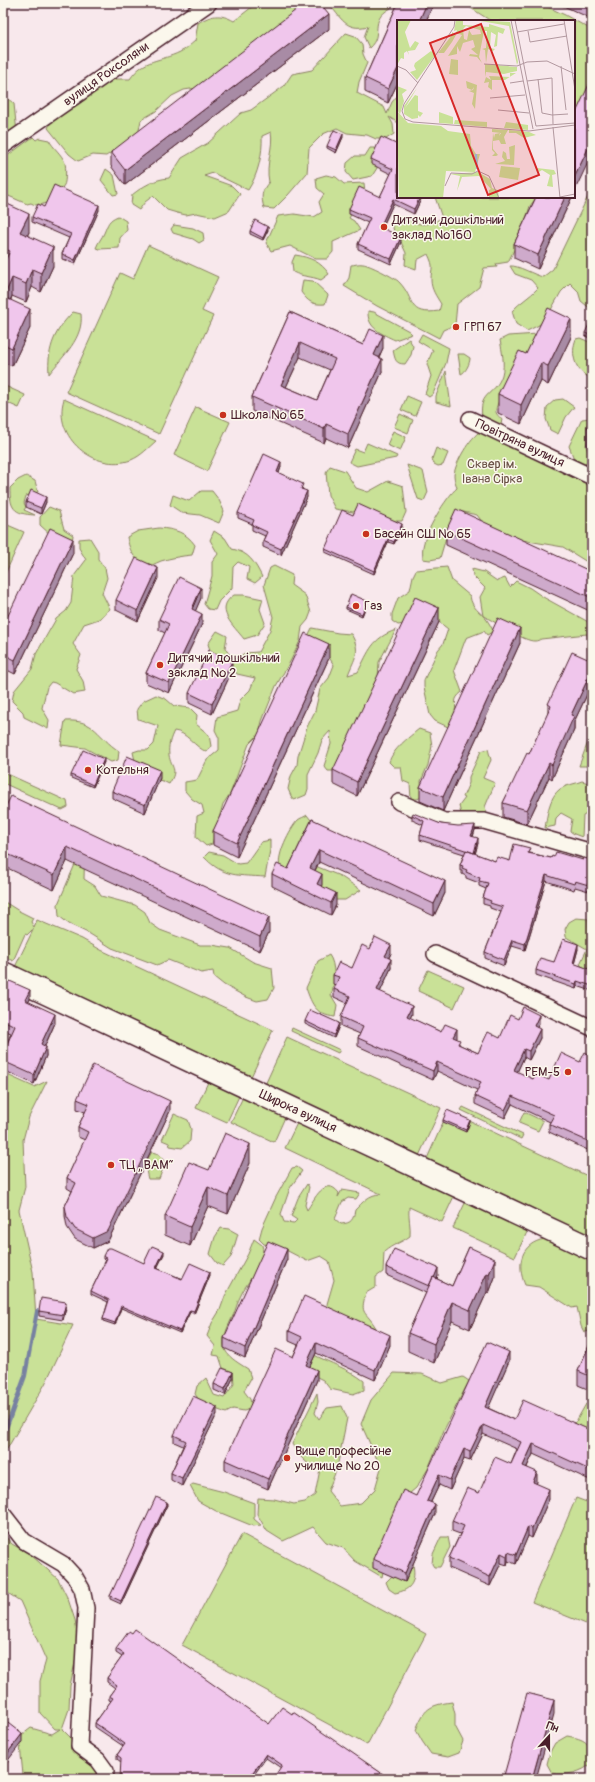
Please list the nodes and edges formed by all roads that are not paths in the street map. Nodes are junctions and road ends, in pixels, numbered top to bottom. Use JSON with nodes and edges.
{"nodes":[{"id":1,"x":209,"y":3,"type":"edge"},
{"id":2,"x":3,"y":146,"type":"edge"},
{"id":3,"x":470,"y":420,"type":"dead end"},
{"id":4,"x":592,"y":477,"type":"edge"},
{"id":5,"x":399,"y":802,"type":"dead end"},
{"id":6,"x":592,"y":852,"type":"edge"},
{"id":7,"x":435,"y":954,"type":"dead end"},
{"id":8,"x":3,"y":973,"type":"edge"},
{"id":9,"x":592,"y":1028,"type":"edge"},
{"id":10,"x":592,"y":1248,"type":"edge"},
{"id":11,"x":3,"y":1514,"type":"edge"},
{"id":12,"x":105,"y":1779,"type":"edge"}],
"edges":[{"from":1,"to":2,"type":"street","name":"вулиця Роксоляни"},
{"from":3,"to":4,"type":"street","name":"Повітряна вулиця"},
{"from":5,"to":6,"type":"street"},
{"from":7,"to":9,"type":"street"},
{"from":8,"to":10,"type":"street","name":"Широка вулиця"},
{"from":11,"to":12,"type":"street"}]}
